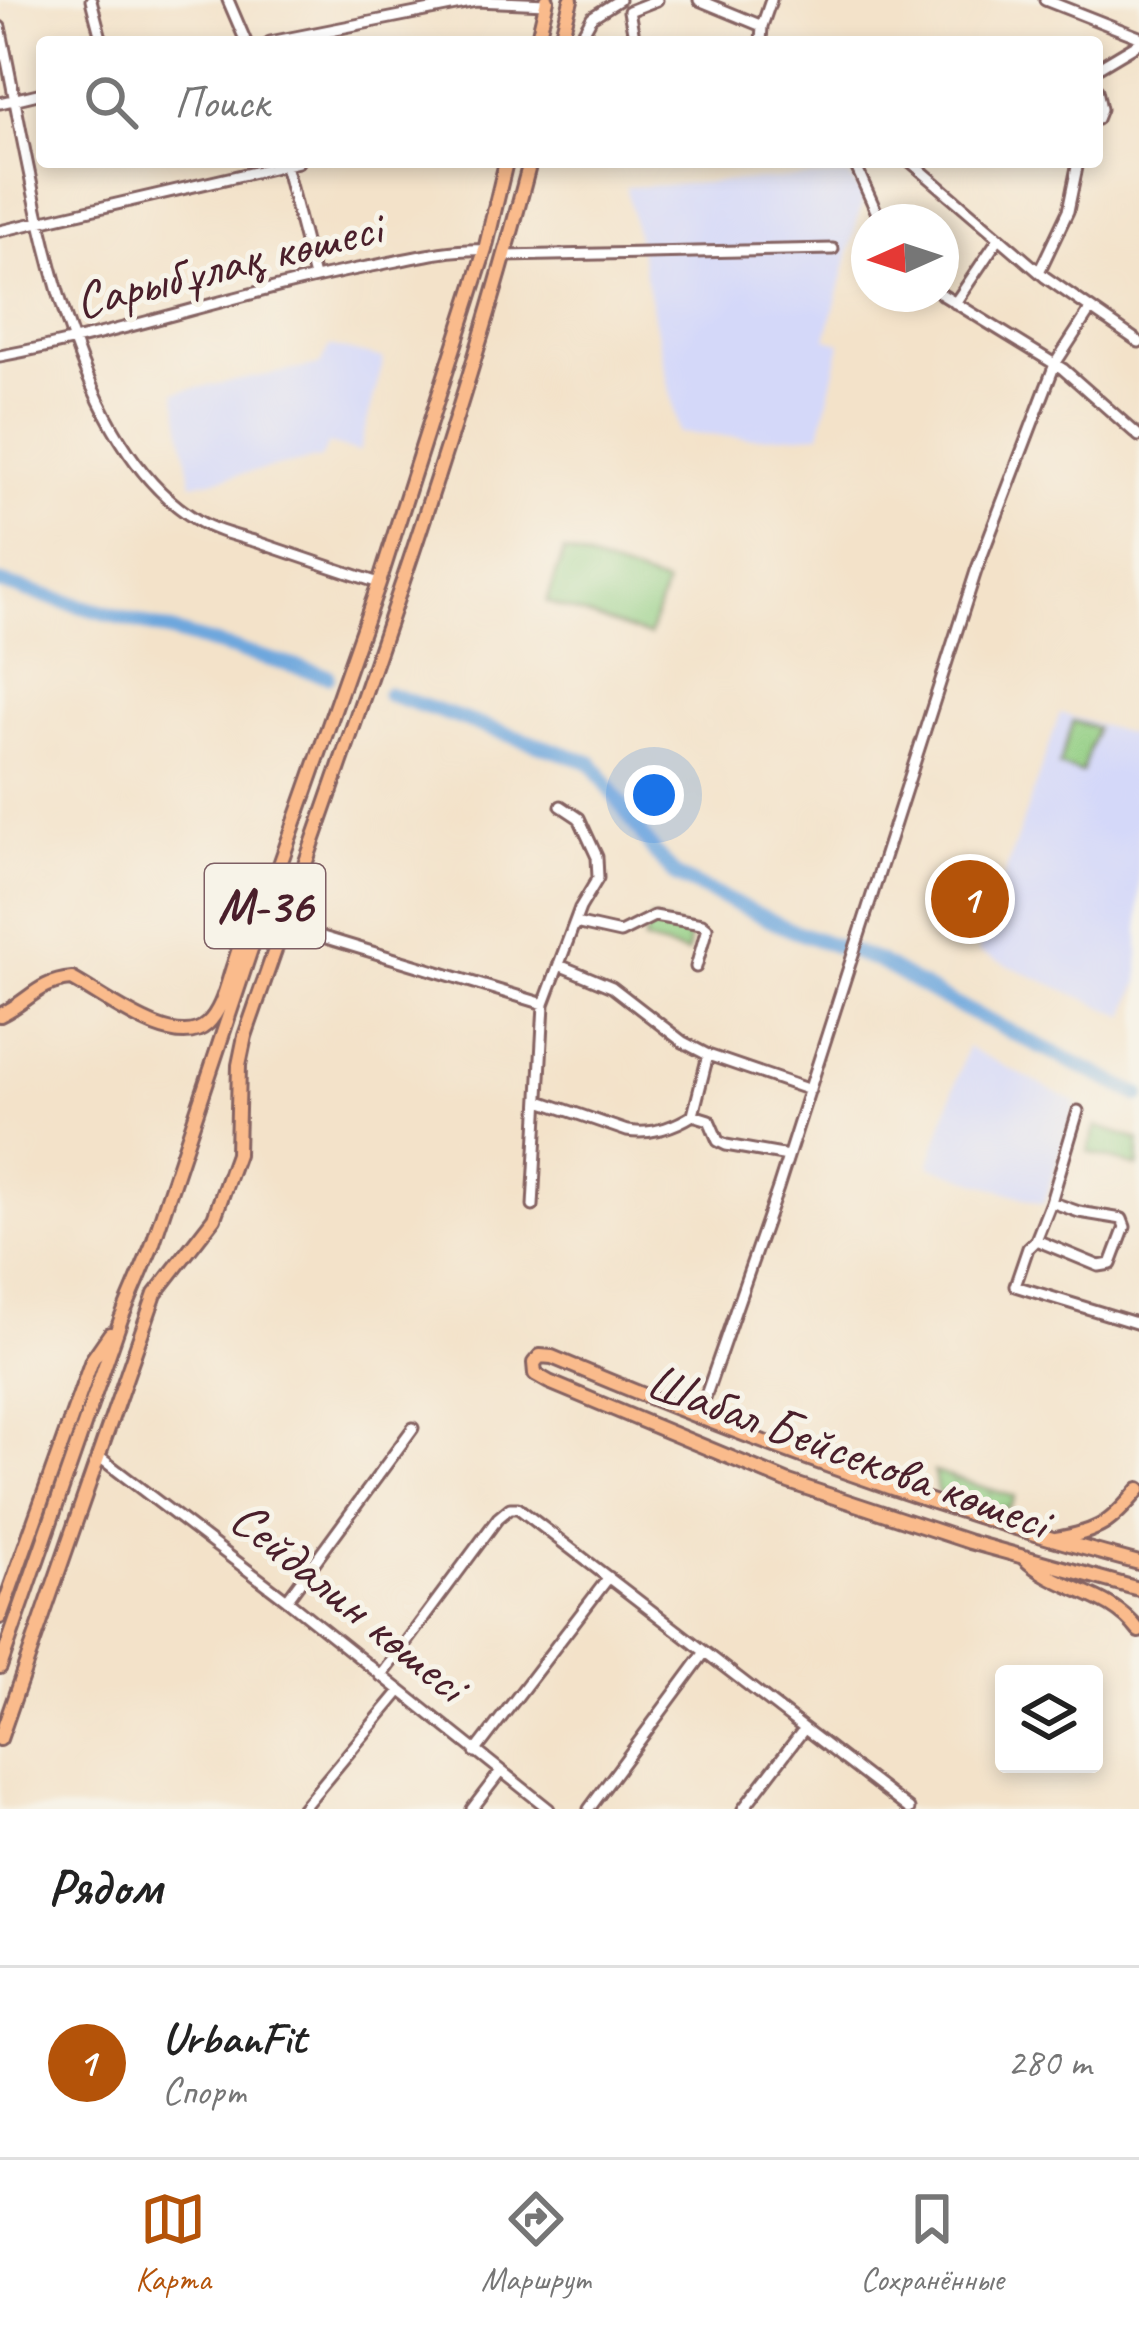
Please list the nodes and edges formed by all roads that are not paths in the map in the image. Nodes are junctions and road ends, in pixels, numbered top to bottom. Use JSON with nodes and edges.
{"nodes":[{"id":1,"x":91,"y":0,"type":"edge"},
{"id":2,"x":228,"y":0,"type":"edge"},
{"id":3,"x":393,"y":0,"type":"edge"},
{"id":4,"x":570,"y":0,"type":"edge"},
{"id":5,"x":619,"y":0,"type":"edge"},
{"id":6,"x":657,"y":0,"type":"edge"},
{"id":7,"x":699,"y":0,"type":"edge"},
{"id":8,"x":771,"y":0,"type":"edge"},
{"id":9,"x":1045,"y":0,"type":"edge"},
{"id":10,"x":546,"y":2,"type":"edge"},
{"id":11,"x":396,"y":15,"type":"junction"},
{"id":12,"x":762,"y":26,"type":"junction"},
{"id":13,"x":0,"y":27,"type":"edge"},
{"id":14,"x":100,"y":36,"type":"edge"},
{"id":15,"x":244,"y":36,"type":"edge"},
{"id":16,"x":298,"y":36,"type":"edge"},
{"id":17,"x":538,"y":36,"type":"edge"},
{"id":18,"x":561,"y":36,"type":"edge"},
{"id":19,"x":581,"y":36,"type":"edge"},
{"id":20,"x":634,"y":36,"type":"edge"},
{"id":21,"x":761,"y":36,"type":"edge"},
{"id":22,"x":1139,"y":40,"type":"edge"},
{"id":23,"x":1103,"y":64,"type":"edge"},
{"id":24,"x":36,"y":94,"type":"edge"},
{"id":25,"x":16,"y":99,"type":"junction"},
{"id":26,"x":0,"y":103,"type":"edge"},
{"id":27,"x":272,"y":168,"type":"edge"},
{"id":28,"x":286,"y":168,"type":"edge"},
{"id":29,"x":505,"y":168,"type":"edge"},
{"id":30,"x":528,"y":168,"type":"edge"},
{"id":31,"x":857,"y":168,"type":"edge"},
{"id":32,"x":918,"y":168,"type":"edge"},
{"id":33,"x":1077,"y":168,"type":"edge"},
{"id":34,"x":873,"y":204,"type":"edge"},
{"id":35,"x":41,"y":223,"type":"junction"},
{"id":36,"x":0,"y":231,"type":"edge"},
{"id":37,"x":999,"y":238,"type":"junction"},
{"id":38,"x":833,"y":249,"type":"dead end"},
{"id":39,"x":485,"y":250,"type":"junction"},
{"id":40,"x":506,"y":256,"type":"junction"},
{"id":41,"x":1039,"y":272,"type":"junction"},
{"id":42,"x":314,"y":278,"type":"junction"},
{"id":43,"x":959,"y":298,"type":"edge"},
{"id":44,"x":959,"y":306,"type":"edge"},
{"id":45,"x":1090,"y":310,"type":"junction"},
{"id":46,"x":71,"y":342,"type":"junction"},
{"id":47,"x":1139,"y":342,"type":"edge"},
{"id":48,"x":0,"y":356,"type":"edge"},
{"id":49,"x":1055,"y":364,"type":"junction"},
{"id":50,"x":1139,"y":436,"type":"edge"},
{"id":51,"x":380,"y":583,"type":"junction"},
{"id":52,"x":401,"y":591,"type":"junction"},
{"id":53,"x":316,"y":760,"type":"junction"},
{"id":54,"x":336,"y":767,"type":"junction"},
{"id":55,"x":561,"y":806,"type":"dead end"},
{"id":56,"x":265,"y":907,"type":"junction"},
{"id":57,"x":574,"y":923,"type":"junction"},
{"id":58,"x":283,"y":925,"type":"junction"},
{"id":59,"x":559,"y":964,"type":"junction"},
{"id":60,"x":696,"y":967,"type":"dead end"},
{"id":61,"x":544,"y":1004,"type":"junction"},
{"id":62,"x":0,"y":1015,"type":"edge"},
{"id":63,"x":708,"y":1054,"type":"junction"},
{"id":64,"x":809,"y":1090,"type":"junction"},
{"id":65,"x":540,"y":1101,"type":"junction"},
{"id":66,"x":1078,"y":1111,"type":"dead end"},
{"id":67,"x":693,"y":1115,"type":"junction"},
{"id":68,"x":788,"y":1156,"type":"junction"},
{"id":69,"x":1051,"y":1202,"type":"junction"},
{"id":70,"x":532,"y":1207,"type":"dead end"},
{"id":71,"x":1036,"y":1240,"type":"junction"},
{"id":72,"x":135,"y":1287,"type":"junction"},
{"id":73,"x":155,"y":1294,"type":"junction"},
{"id":74,"x":122,"y":1318,"type":"junction"},
{"id":75,"x":1139,"y":1324,"type":"edge"},
{"id":76,"x":698,"y":1418,"type":"junction"},
{"id":77,"x":413,"y":1428,"type":"dead end"},
{"id":78,"x":98,"y":1456,"type":"junction"},
{"id":79,"x":1139,"y":1490,"type":"edge"},
{"id":80,"x":1051,"y":1540,"type":"junction"},
{"id":81,"x":1024,"y":1557,"type":"junction"},
{"id":82,"x":37,"y":1562,"type":"junction"},
{"id":83,"x":1139,"y":1563,"type":"edge"},
{"id":84,"x":58,"y":1572,"type":"junction"},
{"id":85,"x":609,"y":1577,"type":"junction"},
{"id":86,"x":1139,"y":1589,"type":"edge"},
{"id":87,"x":287,"y":1600,"type":"junction"},
{"id":88,"x":0,"y":1616,"type":"edge"},
{"id":89,"x":1139,"y":1631,"type":"edge"},
{"id":90,"x":705,"y":1652,"type":"junction"},
{"id":91,"x":0,"y":1667,"type":"edge"},
{"id":92,"x":381,"y":1676,"type":"junction"},
{"id":93,"x":400,"y":1691,"type":"junction"},
{"id":94,"x":804,"y":1729,"type":"junction"},
{"id":95,"x":0,"y":1739,"type":"edge"},
{"id":96,"x":475,"y":1751,"type":"junction"},
{"id":97,"x":501,"y":1771,"type":"junction"},
{"id":98,"x":894,"y":1804,"type":"edge"},
{"id":99,"x":302,"y":1809,"type":"edge"},
{"id":100,"x":472,"y":1809,"type":"edge"},
{"id":101,"x":548,"y":1809,"type":"edge"},
{"id":102,"x":589,"y":1809,"type":"edge"},
{"id":103,"x":743,"y":1809,"type":"edge"},
{"id":104,"x":909,"y":1809,"type":"edge"}],
"edges":[{"from":1,"to":14,"type":"street"},
{"from":2,"to":15,"type":"street"},
{"from":3,"to":11,"type":"street"},
{"from":4,"to":10,"type":"main road"},
{"from":4,"to":18,"type":"main road"},
{"from":5,"to":19,"type":"street"},
{"from":6,"to":20,"type":"street"},
{"from":7,"to":12,"type":"street"},
{"from":8,"to":12,"type":"street"},
{"from":9,"to":22,"type":"street"},
{"from":10,"to":11,"type":"street"},
{"from":10,"to":17,"type":"main road"},
{"from":11,"to":16,"type":"street"},
{"from":12,"to":21,"type":"street"},
{"from":13,"to":25,"type":"street"},
{"from":22,"to":23,"type":"street"},
{"from":24,"to":25,"type":"street"},
{"from":25,"to":26,"type":"street"},
{"from":25,"to":35,"type":"street"},
{"from":27,"to":35,"type":"street"},
{"from":28,"to":42,"type":"street"},
{"from":29,"to":39,"type":"main road","number":"M-36"},
{"from":30,"to":40,"type":"main road","number":"M-36"},
{"from":31,"to":34,"type":"street"},
{"from":32,"to":37,"type":"street"},
{"from":33,"to":41,"type":"street"},
{"from":35,"to":36,"type":"street"},
{"from":35,"to":46,"type":"street"},
{"from":37,"to":41,"type":"street"},
{"from":37,"to":43,"type":"street"},
{"from":38,"to":40,"type":"street","name":"Сарыбұлақ көшесі"},
{"from":39,"to":40,"type":"main road","name":"Сарыбұлақ көшесі"},
{"from":39,"to":42,"type":"street","name":"Сарыбұлақ көшесі"},
{"from":39,"to":51,"type":"main road","number":"M-36"},
{"from":40,"to":52,"type":"main road","number":"M-36"},
{"from":41,"to":45,"type":"street"},
{"from":42,"to":46,"type":"street","name":"Сарыбұлақ көшесі"},
{"from":44,"to":49,"type":"street"},
{"from":45,"to":47,"type":"street"},
{"from":45,"to":49,"type":"street"},
{"from":46,"to":48,"type":"street","name":"Сарыбұлақ көшесі"},
{"from":46,"to":51,"type":"street"},
{"from":49,"to":50,"type":"street"},
{"from":49,"to":64,"type":"street"},
{"from":51,"to":52,"type":"main road"},
{"from":51,"to":53,"type":"main road","number":"M-36"},
{"from":52,"to":54,"type":"main road","number":"M-36"},
{"from":53,"to":54,"type":"main road"},
{"from":53,"to":56,"type":"main road","number":"M-36"},
{"from":54,"to":58,"type":"main road","number":"M-36"},
{"from":55,"to":57,"type":"street"},
{"from":56,"to":62,"type":"main road"},
{"from":56,"to":72,"type":"main road","number":"M-36"},
{"from":57,"to":59,"type":"street"},
{"from":57,"to":60,"type":"street"},
{"from":58,"to":61,"type":"street"},
{"from":58,"to":73,"type":"main road","number":"M-36"},
{"from":59,"to":61,"type":"street"},
{"from":59,"to":63,"type":"street"},
{"from":61,"to":65,"type":"street"},
{"from":63,"to":64,"type":"street"},
{"from":63,"to":67,"type":"street"},
{"from":64,"to":68,"type":"street"},
{"from":65,"to":67,"type":"street"},
{"from":65,"to":70,"type":"street"},
{"from":66,"to":69,"type":"street"},
{"from":67,"to":68,"type":"street"},
{"from":68,"to":76,"type":"street"},
{"from":69,"to":71,"type":"street"},
{"from":69,"to":71,"type":"street"},
{"from":71,"to":75,"type":"street"},
{"from":72,"to":73,"type":"main road"},
{"from":72,"to":74,"type":"main road","number":"M-36"},
{"from":73,"to":78,"type":"main road","number":"M-36"},
{"from":74,"to":82,"type":"main road","number":"M-36"},
{"from":74,"to":88,"type":"main road"},
{"from":76,"to":80,"type":"main road","name":"Шабал Бейсекова көшесі"},
{"from":76,"to":81,"type":"main road","name":"Шабал Бейсекова көшесі"},
{"from":77,"to":87,"type":"street"},
{"from":78,"to":84,"type":"main road","number":"M-36"},
{"from":78,"to":87,"type":"street","name":"Сейдалин көшесі"},
{"from":79,"to":80,"type":"main road"},
{"from":80,"to":83,"type":"main road","name":"Шабал Бейсекова көшесі"},
{"from":81,"to":86,"type":"main road","name":"Шабал Бейсекова көшесі"},
{"from":81,"to":89,"type":"main road"},
{"from":82,"to":84,"type":"main road"},
{"from":82,"to":91,"type":"main road","number":"M-36"},
{"from":84,"to":95,"type":"main road","number":"M-36"},
{"from":85,"to":90,"type":"street"},
{"from":85,"to":92,"type":"street"},
{"from":85,"to":96,"type":"street"},
{"from":87,"to":92,"type":"street","name":"Сейдалин көшесі"},
{"from":90,"to":94,"type":"street"},
{"from":90,"to":102,"type":"street"},
{"from":92,"to":93,"type":"street","name":"Сейдалин көшесі"},
{"from":93,"to":96,"type":"street","name":"Сейдалин көшесі"},
{"from":93,"to":99,"type":"street"},
{"from":94,"to":98,"type":"street"},
{"from":94,"to":103,"type":"street"},
{"from":96,"to":97,"type":"street","name":"Сейдалин көшесі"},
{"from":97,"to":100,"type":"street"},
{"from":97,"to":101,"type":"street","name":"Сейдалин көшесі"},
{"from":98,"to":104,"type":"street"}]}
